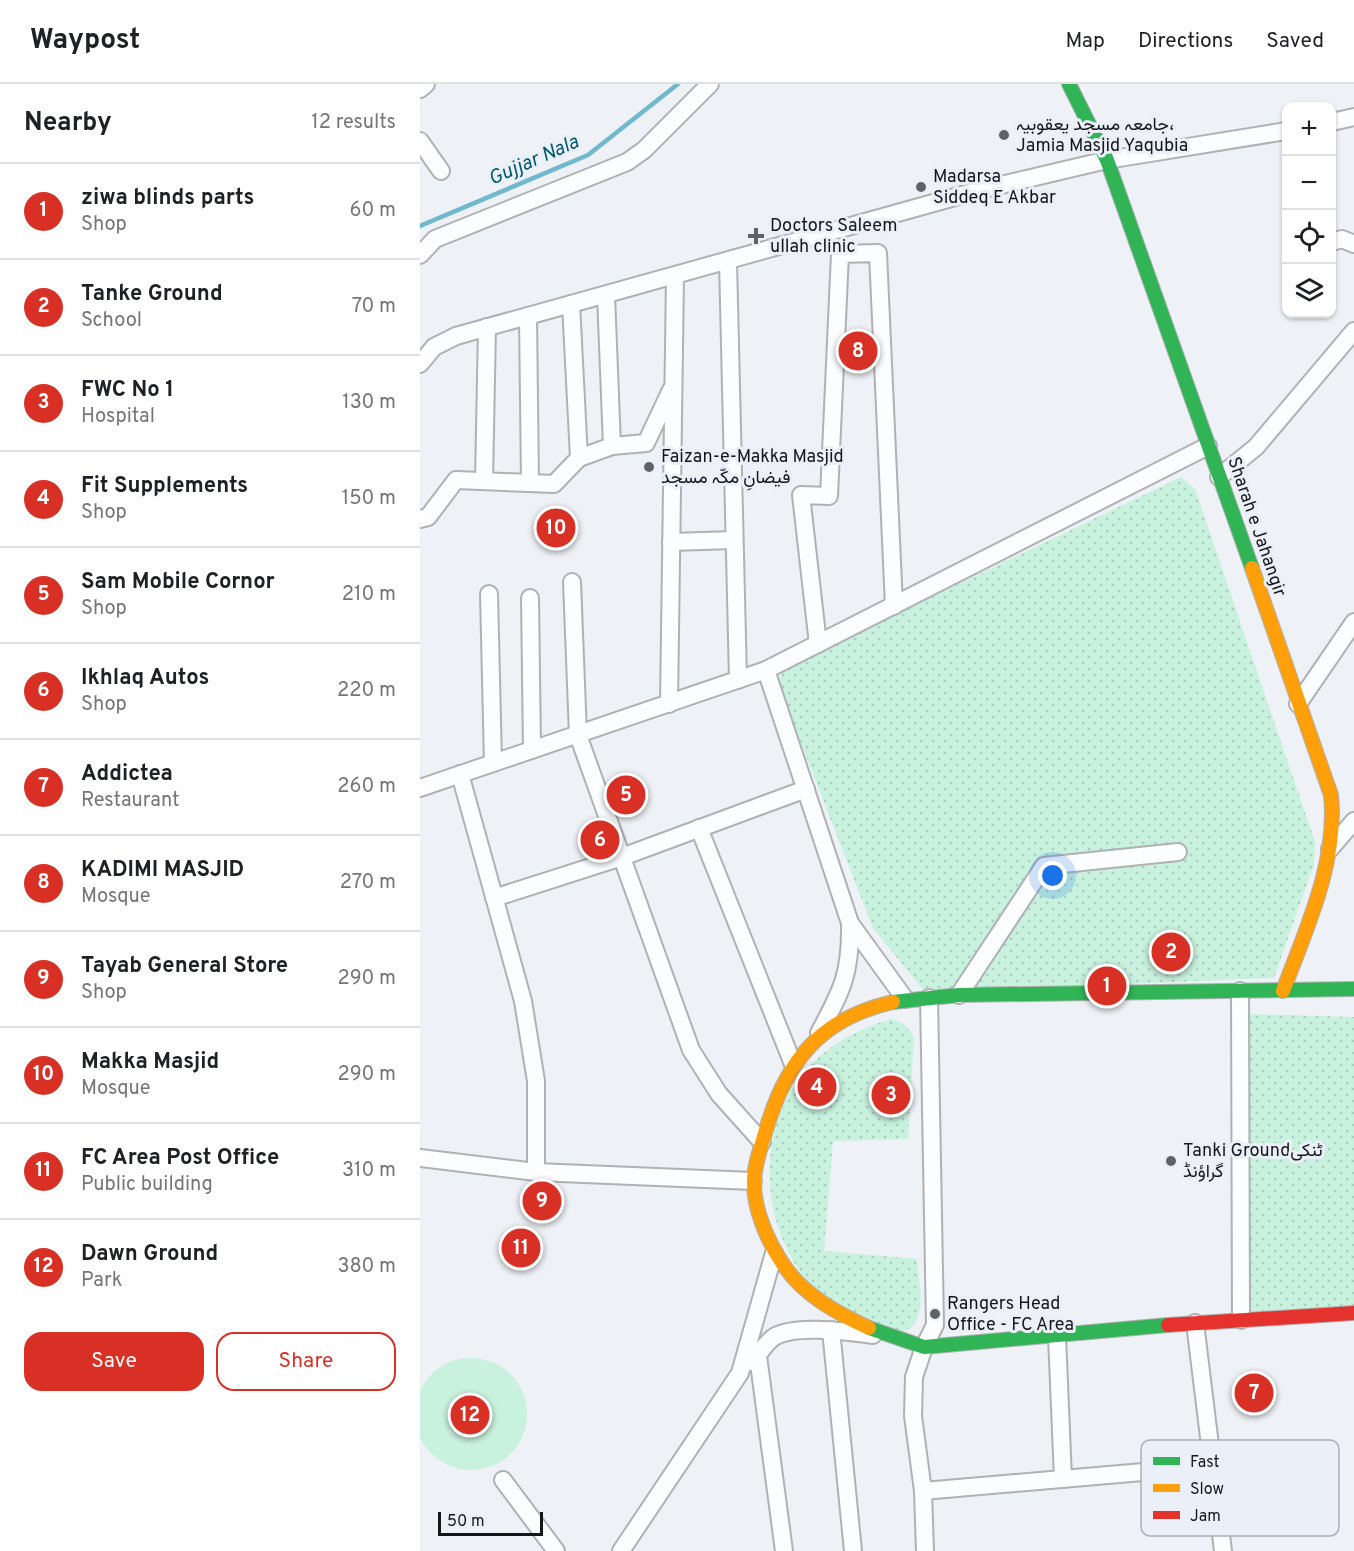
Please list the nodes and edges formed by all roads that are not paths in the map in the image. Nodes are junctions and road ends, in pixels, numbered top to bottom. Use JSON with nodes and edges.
{"nodes":[{"id":1,"x":426,"y":84,"type":"edge"},
{"id":2,"x":710,"y":84,"type":"edge"},
{"id":3,"x":1068,"y":84,"type":"edge"},
{"id":4,"x":420,"y":89,"type":"edge"},
{"id":5,"x":1354,"y":117,"type":"edge"},
{"id":6,"x":1336,"y":121,"type":"edge"},
{"id":7,"x":1282,"y":131,"type":"edge"},
{"id":8,"x":420,"y":141,"type":"edge"},
{"id":9,"x":1107,"y":160,"type":"junction"},
{"id":10,"x":441,"y":171,"type":"dead end"},
{"id":11,"x":1336,"y":241,"type":"edge"},
{"id":12,"x":1354,"y":244,"type":"edge"},
{"id":13,"x":420,"y":255,"type":"edge"},
{"id":14,"x":728,"y":261,"type":"junction"},
{"id":15,"x":675,"y":276,"type":"junction"},
{"id":16,"x":606,"y":295,"type":"junction"},
{"id":17,"x":571,"y":304,"type":"junction"},
{"id":18,"x":528,"y":316,"type":"junction"},
{"id":19,"x":487,"y":327,"type":"junction"},
{"id":20,"x":1354,"y":331,"type":"edge"},
{"id":21,"x":420,"y":364,"type":"edge"},
{"id":22,"x":674,"y":384,"type":"junction"},
{"id":23,"x":612,"y":446,"type":"junction"},
{"id":24,"x":1208,"y":446,"type":"junction"},
{"id":25,"x":579,"y":458,"type":"junction"},
{"id":26,"x":1219,"y":477,"type":"junction"},
{"id":27,"x":484,"y":481,"type":"junction"},
{"id":28,"x":530,"y":483,"type":"junction"},
{"id":29,"x":420,"y":519,"type":"edge"},
{"id":30,"x":734,"y":540,"type":"junction"},
{"id":31,"x":671,"y":542,"type":"junction"},
{"id":32,"x":572,"y":582,"type":"dead end"},
{"id":33,"x":489,"y":594,"type":"dead end"},
{"id":34,"x":530,"y":598,"type":"dead end"},
{"id":35,"x":894,"y":606,"type":"junction"},
{"id":36,"x":1354,"y":622,"type":"edge"},
{"id":37,"x":818,"y":644,"type":"junction"},
{"id":38,"x":766,"y":670,"type":"junction"},
{"id":39,"x":738,"y":680,"type":"junction"},
{"id":40,"x":669,"y":704,"type":"junction"},
{"id":41,"x":1298,"y":704,"type":"junction"},
{"id":42,"x":578,"y":735,"type":"junction"},
{"id":43,"x":532,"y":750,"type":"junction"},
{"id":44,"x":493,"y":763,"type":"junction"},
{"id":45,"x":460,"y":774,"type":"junction"},
{"id":46,"x":420,"y":788,"type":"edge"},
{"id":47,"x":806,"y":789,"type":"junction"},
{"id":48,"x":1354,"y":821,"type":"edge"},
{"id":49,"x":699,"y":828,"type":"junction"},
{"id":50,"x":1330,"y":849,"type":"junction"},
{"id":51,"x":1178,"y":852,"type":"dead end"},
{"id":52,"x":622,"y":857,"type":"junction"},
{"id":53,"x":494,"y":898,"type":"junction"},
{"id":54,"x":850,"y":923,"type":"junction"},
{"id":55,"x":1354,"y":989,"type":"edge"},
{"id":56,"x":1240,"y":991,"type":"junction"},
{"id":57,"x":1283,"y":991,"type":"junction"},
{"id":58,"x":959,"y":995,"type":"junction"},
{"id":59,"x":929,"y":998,"type":"junction"},
{"id":60,"x":905,"y":999,"type":"junction"},
{"id":61,"x":814,"y":1042,"type":"junction"},
{"id":62,"x":793,"y":1064,"type":"junction"},
{"id":63,"x":762,"y":1142,"type":"junction"},
{"id":64,"x":420,"y":1158,"type":"edge"},
{"id":65,"x":536,"y":1172,"type":"junction"},
{"id":66,"x":753,"y":1181,"type":"junction"},
{"id":67,"x":774,"y":1253,"type":"junction"},
{"id":68,"x":1354,"y":1313,"type":"edge"},
{"id":69,"x":1241,"y":1320,"type":"junction"},
{"id":70,"x":1195,"y":1323,"type":"junction"},
{"id":71,"x":831,"y":1330,"type":"junction"},
{"id":72,"x":881,"y":1336,"type":"junction"},
{"id":73,"x":1057,"y":1336,"type":"junction"},
{"id":74,"x":924,"y":1347,"type":"junction"},
{"id":75,"x":758,"y":1356,"type":"junction"},
{"id":76,"x":740,"y":1373,"type":"junction"},
{"id":77,"x":1209,"y":1440,"type":"edge"},
{"id":78,"x":1141,"y":1472,"type":"edge"},
{"id":79,"x":1063,"y":1479,"type":"junction"},
{"id":80,"x":503,"y":1480,"type":"dead end"},
{"id":81,"x":922,"y":1491,"type":"junction"},
{"id":82,"x":1221,"y":1536,"type":"edge"},
{"id":83,"x":556,"y":1551,"type":"edge"},
{"id":84,"x":621,"y":1551,"type":"edge"},
{"id":85,"x":784,"y":1551,"type":"edge"},
{"id":86,"x":853,"y":1551,"type":"edge"},
{"id":87,"x":925,"y":1551,"type":"edge"},
{"id":88,"x":1223,"y":1551,"type":"edge"}],
"edges":[{"from":1,"to":4,"type":"street"},
{"from":2,"to":13,"type":"street"},
{"from":3,"to":9,"type":"street","name":"Sharah e Jahangir"},
{"from":5,"to":6,"type":"street"},
{"from":7,"to":9,"type":"street"},
{"from":8,"to":10,"type":"street"},
{"from":9,"to":14,"type":"street"},
{"from":9,"to":24,"type":"street","name":"Sharah e Jahangir"},
{"from":11,"to":12,"type":"street"},
{"from":14,"to":15,"type":"street"},
{"from":14,"to":30,"type":"street"},
{"from":15,"to":16,"type":"street"},
{"from":15,"to":22,"type":"street"},
{"from":16,"to":17,"type":"street"},
{"from":16,"to":23,"type":"street"},
{"from":17,"to":18,"type":"street"},
{"from":17,"to":25,"type":"street"},
{"from":18,"to":19,"type":"street"},
{"from":18,"to":28,"type":"street"},
{"from":19,"to":21,"type":"street"},
{"from":19,"to":27,"type":"street"},
{"from":20,"to":26,"type":"street"},
{"from":22,"to":23,"type":"street"},
{"from":22,"to":31,"type":"street"},
{"from":23,"to":25,"type":"street"},
{"from":24,"to":26,"type":"street","name":"Sharah e Jahangir"},
{"from":24,"to":35,"type":"street"},
{"from":25,"to":28,"type":"street"},
{"from":26,"to":41,"type":"street","name":"Sharah e Jahangir"},
{"from":27,"to":28,"type":"street"},
{"from":27,"to":29,"type":"street"},
{"from":30,"to":31,"type":"street"},
{"from":30,"to":39,"type":"street"},
{"from":31,"to":40,"type":"street"},
{"from":32,"to":42,"type":"street"},
{"from":33,"to":44,"type":"street"},
{"from":34,"to":43,"type":"street"},
{"from":35,"to":37,"type":"street"},
{"from":35,"to":37,"type":"street"},
{"from":36,"to":41,"type":"street"},
{"from":37,"to":38,"type":"street"},
{"from":38,"to":39,"type":"street"},
{"from":38,"to":47,"type":"street"},
{"from":39,"to":40,"type":"street"},
{"from":40,"to":42,"type":"street"},
{"from":41,"to":50,"type":"street","name":"Sharah e Jahangir"},
{"from":42,"to":43,"type":"street"},
{"from":42,"to":52,"type":"street"},
{"from":43,"to":44,"type":"street"},
{"from":44,"to":45,"type":"street"},
{"from":45,"to":46,"type":"street"},
{"from":45,"to":53,"type":"street"},
{"from":47,"to":49,"type":"street"},
{"from":47,"to":54,"type":"street"},
{"from":48,"to":50,"type":"street"},
{"from":49,"to":52,"type":"street"},
{"from":49,"to":62,"type":"street"},
{"from":50,"to":57,"type":"street","name":"Sharah e Jahangir"},
{"from":51,"to":58,"type":"street"},
{"from":52,"to":53,"type":"street"},
{"from":52,"to":63,"type":"street"},
{"from":53,"to":65,"type":"street"},
{"from":54,"to":60,"type":"street"},
{"from":54,"to":61,"type":"street"},
{"from":55,"to":57,"type":"street"},
{"from":56,"to":57,"type":"street"},
{"from":56,"to":58,"type":"street"},
{"from":56,"to":69,"type":"street"},
{"from":58,"to":59,"type":"street"},
{"from":59,"to":60,"type":"street"},
{"from":59,"to":74,"type":"street"},
{"from":60,"to":61,"type":"street"},
{"from":61,"to":62,"type":"street"},
{"from":62,"to":63,"type":"street"},
{"from":63,"to":66,"type":"street"},
{"from":64,"to":65,"type":"street"},
{"from":65,"to":66,"type":"street"},
{"from":66,"to":67,"type":"street"},
{"from":67,"to":72,"type":"street"},
{"from":67,"to":76,"type":"street"},
{"from":68,"to":69,"type":"street"},
{"from":69,"to":70,"type":"street"},
{"from":70,"to":73,"type":"street"},
{"from":70,"to":77,"type":"street"},
{"from":71,"to":72,"type":"street"},
{"from":71,"to":75,"type":"street"},
{"from":71,"to":86,"type":"street"},
{"from":72,"to":74,"type":"street"},
{"from":73,"to":74,"type":"street"},
{"from":73,"to":79,"type":"street"},
{"from":74,"to":81,"type":"street"},
{"from":75,"to":76,"type":"street"},
{"from":75,"to":85,"type":"street"},
{"from":76,"to":84,"type":"street"},
{"from":78,"to":79,"type":"street"},
{"from":79,"to":81,"type":"street"},
{"from":80,"to":83,"type":"street"},
{"from":81,"to":87,"type":"street"},
{"from":82,"to":88,"type":"street"}]}
